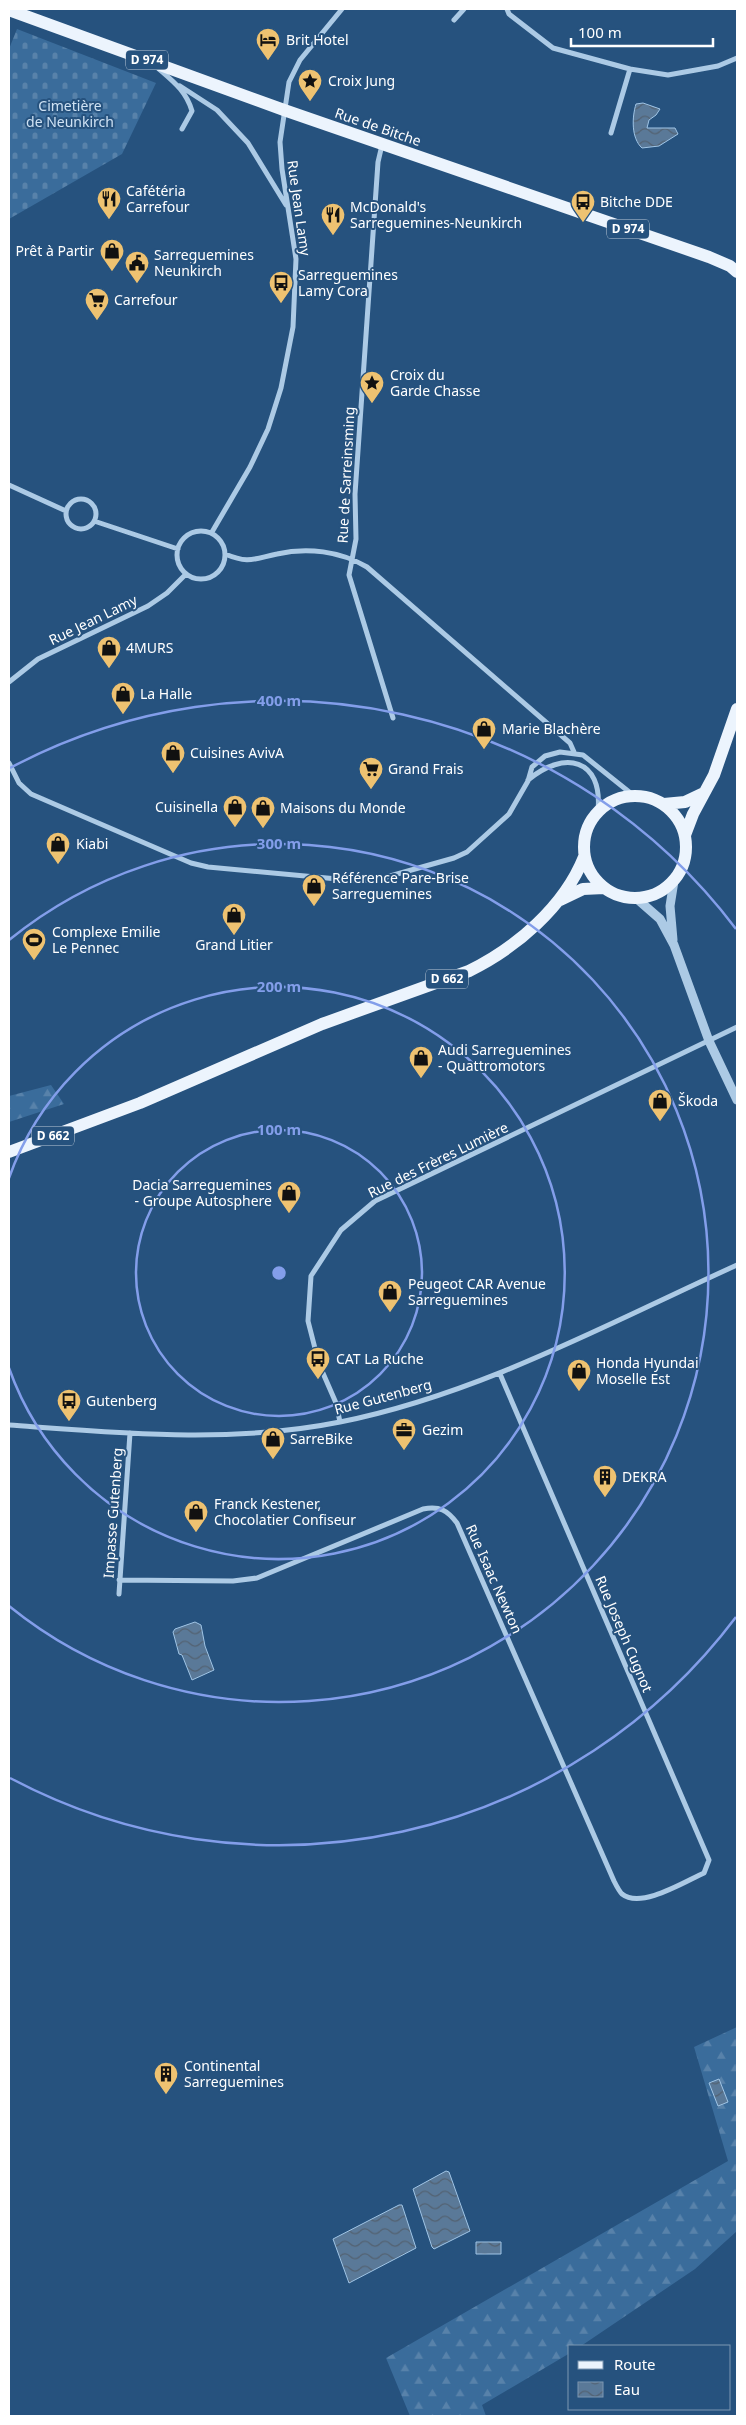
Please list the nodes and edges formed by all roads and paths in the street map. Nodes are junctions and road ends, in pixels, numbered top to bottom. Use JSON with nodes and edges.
{"nodes":[{"id":1,"x":342,"y":9,"type":"edge"},
{"id":2,"x":464,"y":9,"type":"edge"},
{"id":3,"x":507,"y":9,"type":"edge"},
{"id":4,"x":9,"y":10,"type":"edge"},
{"id":5,"x":454,"y":20,"type":"dead end"},
{"id":6,"x":737,"y":58,"type":"edge"},
{"id":7,"x":149,"y":60,"type":"junction"},
{"id":8,"x":630,"y":69,"type":"junction"},
{"id":9,"x":180,"y":86,"type":"junction"},
{"id":10,"x":284,"y":110,"type":"junction"},
{"id":11,"x":182,"y":129,"type":"dead end"},
{"id":12,"x":611,"y":133,"type":"dead end"},
{"id":13,"x":382,"y":144,"type":"junction"},
{"id":14,"x":288,"y":208,"type":"junction"},
{"id":15,"x":737,"y":272,"type":"edge"},
{"id":16,"x":9,"y":485,"type":"edge"},
{"id":17,"x":66,"y":511,"type":"junction"},
{"id":18,"x":94,"y":521,"type":"junction"},
{"id":19,"x":212,"y":532,"type":"junction"},
{"id":20,"x":178,"y":548,"type":"junction"},
{"id":21,"x":225,"y":554,"type":"junction"},
{"id":22,"x":352,"y":558,"type":"junction"},
{"id":23,"x":186,"y":574,"type":"junction"},
{"id":24,"x":9,"y":682,"type":"edge"},
{"id":25,"x":737,"y":709,"type":"edge"},
{"id":26,"x":393,"y":718,"type":"dead end"},
{"id":27,"x":574,"y":752,"type":"junction"},
{"id":28,"x":9,"y":763,"type":"edge"},
{"id":29,"x":528,"y":781,"type":"junction"},
{"id":30,"x":705,"y":793,"type":"junction"},
{"id":31,"x":633,"y":795,"type":"junction"},
{"id":32,"x":664,"y":804,"type":"junction"},
{"id":33,"x":598,"y":811,"type":"junction"},
{"id":34,"x":685,"y":835,"type":"junction"},
{"id":35,"x":584,"y":857,"type":"junction"},
{"id":36,"x":674,"y":880,"type":"junction"},
{"id":37,"x":604,"y":888,"type":"junction"},
{"id":38,"x":636,"y":898,"type":"junction"},
{"id":39,"x":554,"y":904,"type":"junction"},
{"id":40,"x":674,"y":945,"type":"junction"},
{"id":41,"x":737,"y":1027,"type":"edge"},
{"id":42,"x":709,"y":1041,"type":"junction"},
{"id":43,"x":737,"y":1100,"type":"edge"},
{"id":44,"x":9,"y":1152,"type":"edge"},
{"id":45,"x":737,"y":1265,"type":"edge"},
{"id":46,"x":500,"y":1374,"type":"junction"},
{"id":47,"x":340,"y":1422,"type":"junction"},
{"id":48,"x":9,"y":1426,"type":"edge"},
{"id":49,"x":130,"y":1434,"type":"junction"},
{"id":50,"x":120,"y":1580,"type":"junction"},
{"id":51,"x":119,"y":1594,"type":"dead end"},
{"id":52,"x":674,"y":1886,"type":"joint"}],
"edges":[{"from":1,"to":10,"type":"street","name":"Rue Jean Lamy"},
{"from":2,"to":5,"type":"street"},
{"from":3,"to":8,"type":"street"},
{"from":4,"to":7,"type":"main road","name":"Rue de Bitche","number":"D 974"},
{"from":6,"to":8,"type":"street"},
{"from":7,"to":9,"type":"street"},
{"from":7,"to":10,"type":"main road","name":"Rue de Bitche","number":"D 974"},
{"from":8,"to":12,"type":"street"},
{"from":9,"to":11,"type":"street"},
{"from":9,"to":14,"type":"street"},
{"from":10,"to":13,"type":"main road","name":"Rue de Bitche","number":"D 974"},
{"from":10,"to":14,"type":"street","name":"Rue Jean Lamy"},
{"from":13,"to":15,"type":"main road","name":"Rue de Bitche","number":"D 974"},
{"from":13,"to":22,"type":"street","name":"Rue de Sarreinsming"},
{"from":14,"to":19,"type":"street","name":"Rue Jean Lamy"},
{"from":16,"to":17,"type":"street"},
{"from":17,"to":18,"type":"street"},
{"from":17,"to":18,"type":"street"},
{"from":18,"to":20,"type":"street"},
{"from":19,"to":20,"type":"street"},
{"from":19,"to":21,"type":"street"},
{"from":20,"to":23,"type":"street"},
{"from":21,"to":22,"type":"street"},
{"from":21,"to":23,"type":"street"},
{"from":22,"to":26,"type":"street"},
{"from":22,"to":27,"type":"street","name":"Rue de Sarreinsming"},
{"from":23,"to":24,"type":"street","name":"Rue Jean Lamy"},
{"from":25,"to":30,"type":"main road"},
{"from":27,"to":29,"type":"street"},
{"from":27,"to":31,"type":"street","name":"Rue de Sarreinsming"},
{"from":28,"to":29,"type":"street"},
{"from":29,"to":33,"type":"street"},
{"from":30,"to":32,"type":"main road"},
{"from":30,"to":34,"type":"main road"},
{"from":31,"to":32,"type":"main road"},
{"from":31,"to":33,"type":"main road"},
{"from":32,"to":34,"type":"main road"},
{"from":33,"to":35,"type":"main road"},
{"from":34,"to":36,"type":"main road"},
{"from":35,"to":37,"type":"main road"},
{"from":35,"to":39,"type":"main road","number":"D 662"},
{"from":36,"to":38,"type":"main road"},
{"from":36,"to":40,"type":"street"},
{"from":37,"to":38,"type":"main road"},
{"from":37,"to":39,"type":"main road","number":"D 662"},
{"from":38,"to":40,"type":"street"},
{"from":39,"to":44,"type":"main road","number":"D 662"},
{"from":40,"to":42,"type":"street"},
{"from":41,"to":42,"type":"street","name":"Rue des Frères Lumière"},
{"from":42,"to":43,"type":"street"},
{"from":42,"to":47,"type":"street","name":"Rue des Frères Lumière"},
{"from":45,"to":46,"type":"street","name":"Rue Gutenberg"},
{"from":46,"to":47,"type":"street","name":"Rue Gutenberg"},
{"from":46,"to":52,"type":"street","name":"Rue Joseph Cugnot"},
{"from":47,"to":49,"type":"street","name":"Rue Gutenberg"},
{"from":48,"to":49,"type":"street","name":"Rue Gutenberg"},
{"from":49,"to":50,"type":"street","name":"Impasse Gutenberg"},
{"from":50,"to":51,"type":"street","name":"Impasse Gutenberg"},
{"from":50,"to":52,"type":"street","name":"Rue Isaac Newton"}]}
